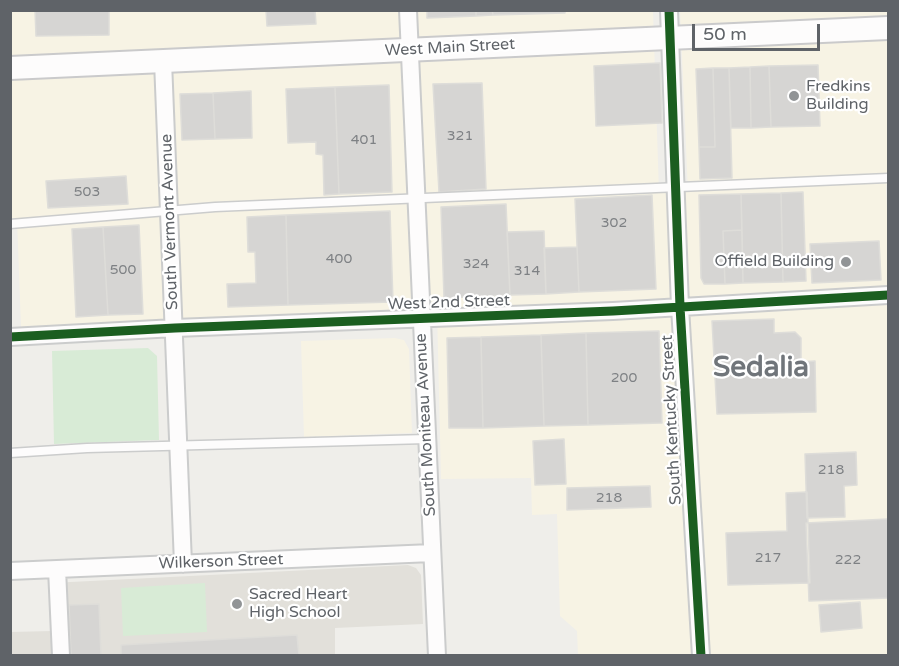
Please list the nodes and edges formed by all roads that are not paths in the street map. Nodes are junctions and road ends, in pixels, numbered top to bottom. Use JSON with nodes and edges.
{"nodes":[{"id":1,"x":408,"y":10,"type":"edge"},
{"id":2,"x":669,"y":10,"type":"edge"},
{"id":3,"x":888,"y":28,"type":"edge"},
{"id":4,"x":670,"y":38,"type":"junction"},
{"id":5,"x":410,"y":50,"type":"junction"},
{"id":6,"x":163,"y":61,"type":"junction"},
{"id":7,"x":10,"y":68,"type":"edge"},
{"id":8,"x":888,"y":178,"type":"edge"},
{"id":9,"x":675,"y":188,"type":"junction"},
{"id":10,"x":416,"y":198,"type":"junction"},
{"id":11,"x":170,"y":212,"type":"junction"},
{"id":12,"x":10,"y":224,"type":"edge"},
{"id":13,"x":888,"y":295,"type":"edge"},
{"id":14,"x":680,"y":307,"type":"junction"},
{"id":15,"x":422,"y":318,"type":"junction"},
{"id":16,"x":175,"y":328,"type":"junction"},
{"id":17,"x":10,"y":337,"type":"edge"},
{"id":18,"x":427,"y":439,"type":"junction"},
{"id":19,"x":179,"y":446,"type":"junction"},
{"id":20,"x":10,"y":453,"type":"edge"},
{"id":21,"x":432,"y":553,"type":"junction"},
{"id":22,"x":183,"y":564,"type":"junction"},
{"id":23,"x":57,"y":569,"type":"junction"},
{"id":24,"x":10,"y":572,"type":"edge"},
{"id":25,"x":61,"y":656,"type":"edge"},
{"id":26,"x":437,"y":656,"type":"edge"},
{"id":27,"x":701,"y":656,"type":"edge"}],
"edges":[{"from":1,"to":5,"type":"street","name":"South Moniteau Avenue"},
{"from":2,"to":4,"type":"street","name":"South Kentucky Street"},
{"from":3,"to":4,"type":"main road","name":"West Main Street"},
{"from":4,"to":5,"type":"main road","name":"West Main Street"},
{"from":4,"to":9,"type":"street","name":"South Kentucky Street"},
{"from":5,"to":6,"type":"main road","name":"West Main Street"},
{"from":5,"to":10,"type":"street","name":"South Moniteau Avenue"},
{"from":6,"to":7,"type":"main road","name":"West Main Street"},
{"from":6,"to":11,"type":"street","name":"South Vermont Avenue"},
{"from":8,"to":9,"type":"lane"},
{"from":9,"to":10,"type":"lane"},
{"from":9,"to":14,"type":"street","name":"South Kentucky Street"},
{"from":10,"to":11,"type":"lane"},
{"from":10,"to":15,"type":"street","name":"South Moniteau Avenue"},
{"from":11,"to":12,"type":"lane"},
{"from":11,"to":16,"type":"street","name":"South Vermont Avenue"},
{"from":13,"to":14,"type":"street","name":"West 2nd Street"},
{"from":14,"to":15,"type":"street","name":"West 2nd Street"},
{"from":14,"to":27,"type":"street","name":"South Kentucky Street"},
{"from":15,"to":16,"type":"street","name":"West 2nd Street"},
{"from":15,"to":18,"type":"street","name":"South Moniteau Avenue"},
{"from":16,"to":17,"type":"street","name":"West 2nd Street"},
{"from":16,"to":19,"type":"street","name":"South Vermont Avenue"},
{"from":18,"to":19,"type":"lane"},
{"from":18,"to":21,"type":"street","name":"South Moniteau Avenue"},
{"from":19,"to":20,"type":"lane"},
{"from":19,"to":22,"type":"street","name":"South Vermont Avenue"},
{"from":21,"to":22,"type":"street","name":"Wilkerson Street"},
{"from":21,"to":26,"type":"street","name":"South Moniteau Avenue"},
{"from":22,"to":23,"type":"street","name":"Wilkerson Street"},
{"from":23,"to":24,"type":"street","name":"Wilkerson Street"},
{"from":23,"to":25,"type":"street"}]}
